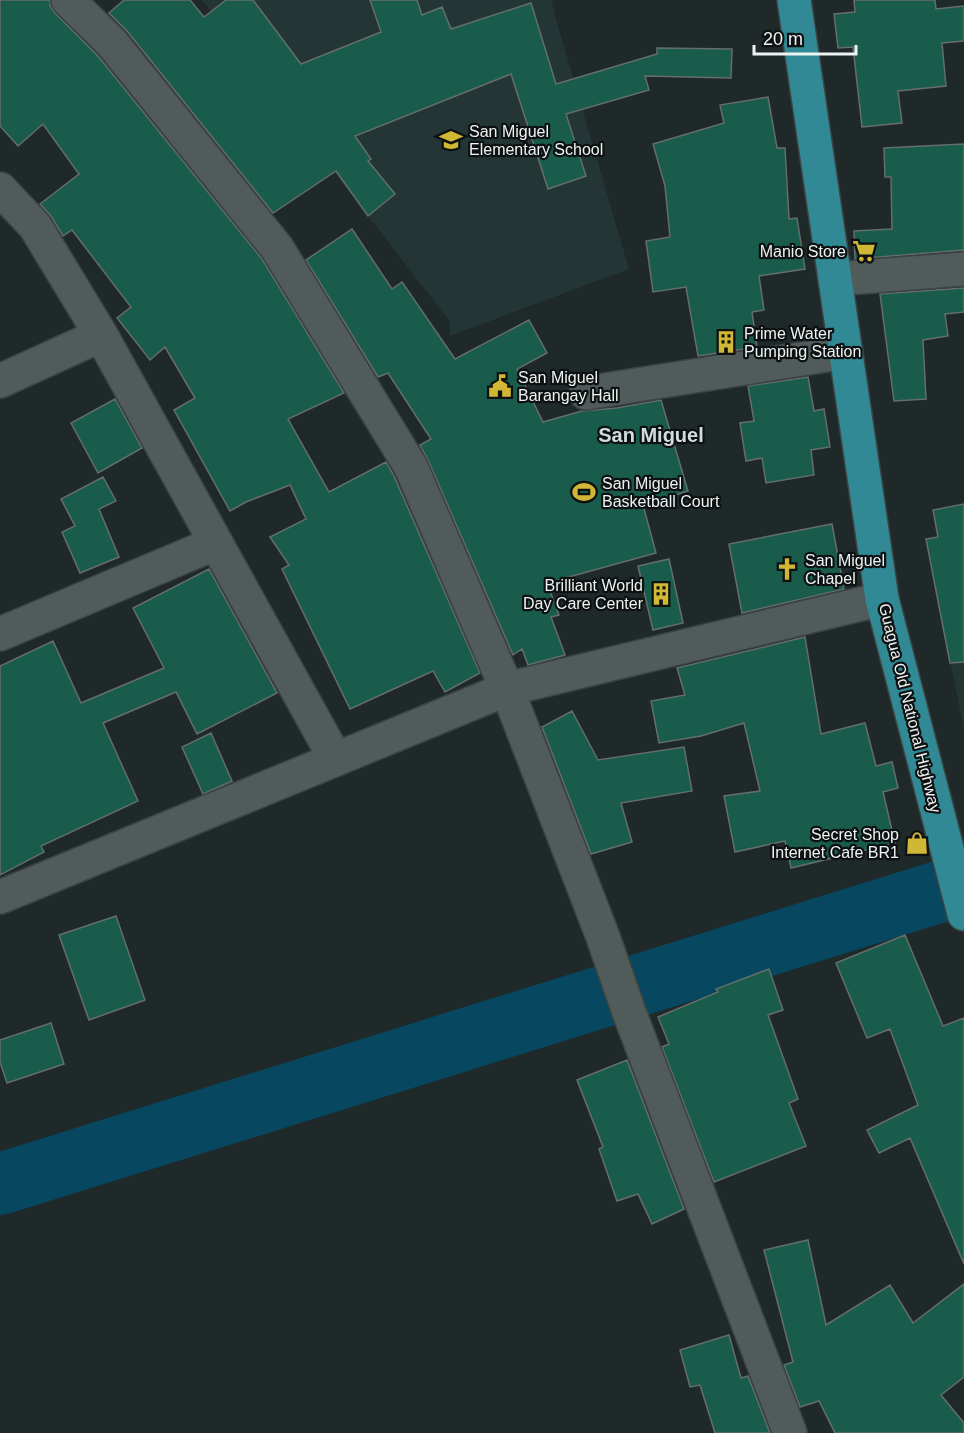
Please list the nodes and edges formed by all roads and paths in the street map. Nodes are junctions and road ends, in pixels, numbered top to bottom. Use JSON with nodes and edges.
{"nodes":[{"id":1,"x":68,"y":0,"type":"edge"},
{"id":2,"x":794,"y":0,"type":"edge"},
{"id":3,"x":0,"y":189,"type":"edge"},
{"id":4,"x":964,"y":268,"type":"edge"},
{"id":5,"x":835,"y":279,"type":"junction"},
{"id":6,"x":101,"y":335,"type":"junction"},
{"id":7,"x":846,"y":352,"type":"junction"},
{"id":8,"x":0,"y":381,"type":"edge"},
{"id":9,"x":586,"y":393,"type":"dead end"},
{"id":10,"x":216,"y":543,"type":"junction"},
{"id":11,"x":882,"y":599,"type":"junction"},
{"id":12,"x":0,"y":634,"type":"edge"},
{"id":13,"x":507,"y":688,"type":"junction"},
{"id":14,"x":335,"y":758,"type":"junction"},
{"id":15,"x":0,"y":897,"type":"edge"},
{"id":16,"x":963,"y":911,"type":"edge"},
{"id":17,"x":790,"y":1433,"type":"edge"}],
"edges":[{"from":1,"to":13,"type":"street"},
{"from":2,"to":5,"type":"main road","name":"Guagua Old National Highway"},
{"from":3,"to":6,"type":"street"},
{"from":4,"to":5,"type":"street"},
{"from":5,"to":7,"type":"main road","name":"Guagua Old National Highway"},
{"from":6,"to":8,"type":"street"},
{"from":6,"to":10,"type":"street"},
{"from":7,"to":9,"type":"street"},
{"from":7,"to":11,"type":"main road","name":"Guagua Old National Highway"},
{"from":10,"to":12,"type":"street"},
{"from":10,"to":14,"type":"street"},
{"from":11,"to":13,"type":"street"},
{"from":11,"to":16,"type":"main road","name":"Guagua Old National Highway"},
{"from":13,"to":14,"type":"street"},
{"from":13,"to":17,"type":"street"},
{"from":14,"to":15,"type":"street"}]}
